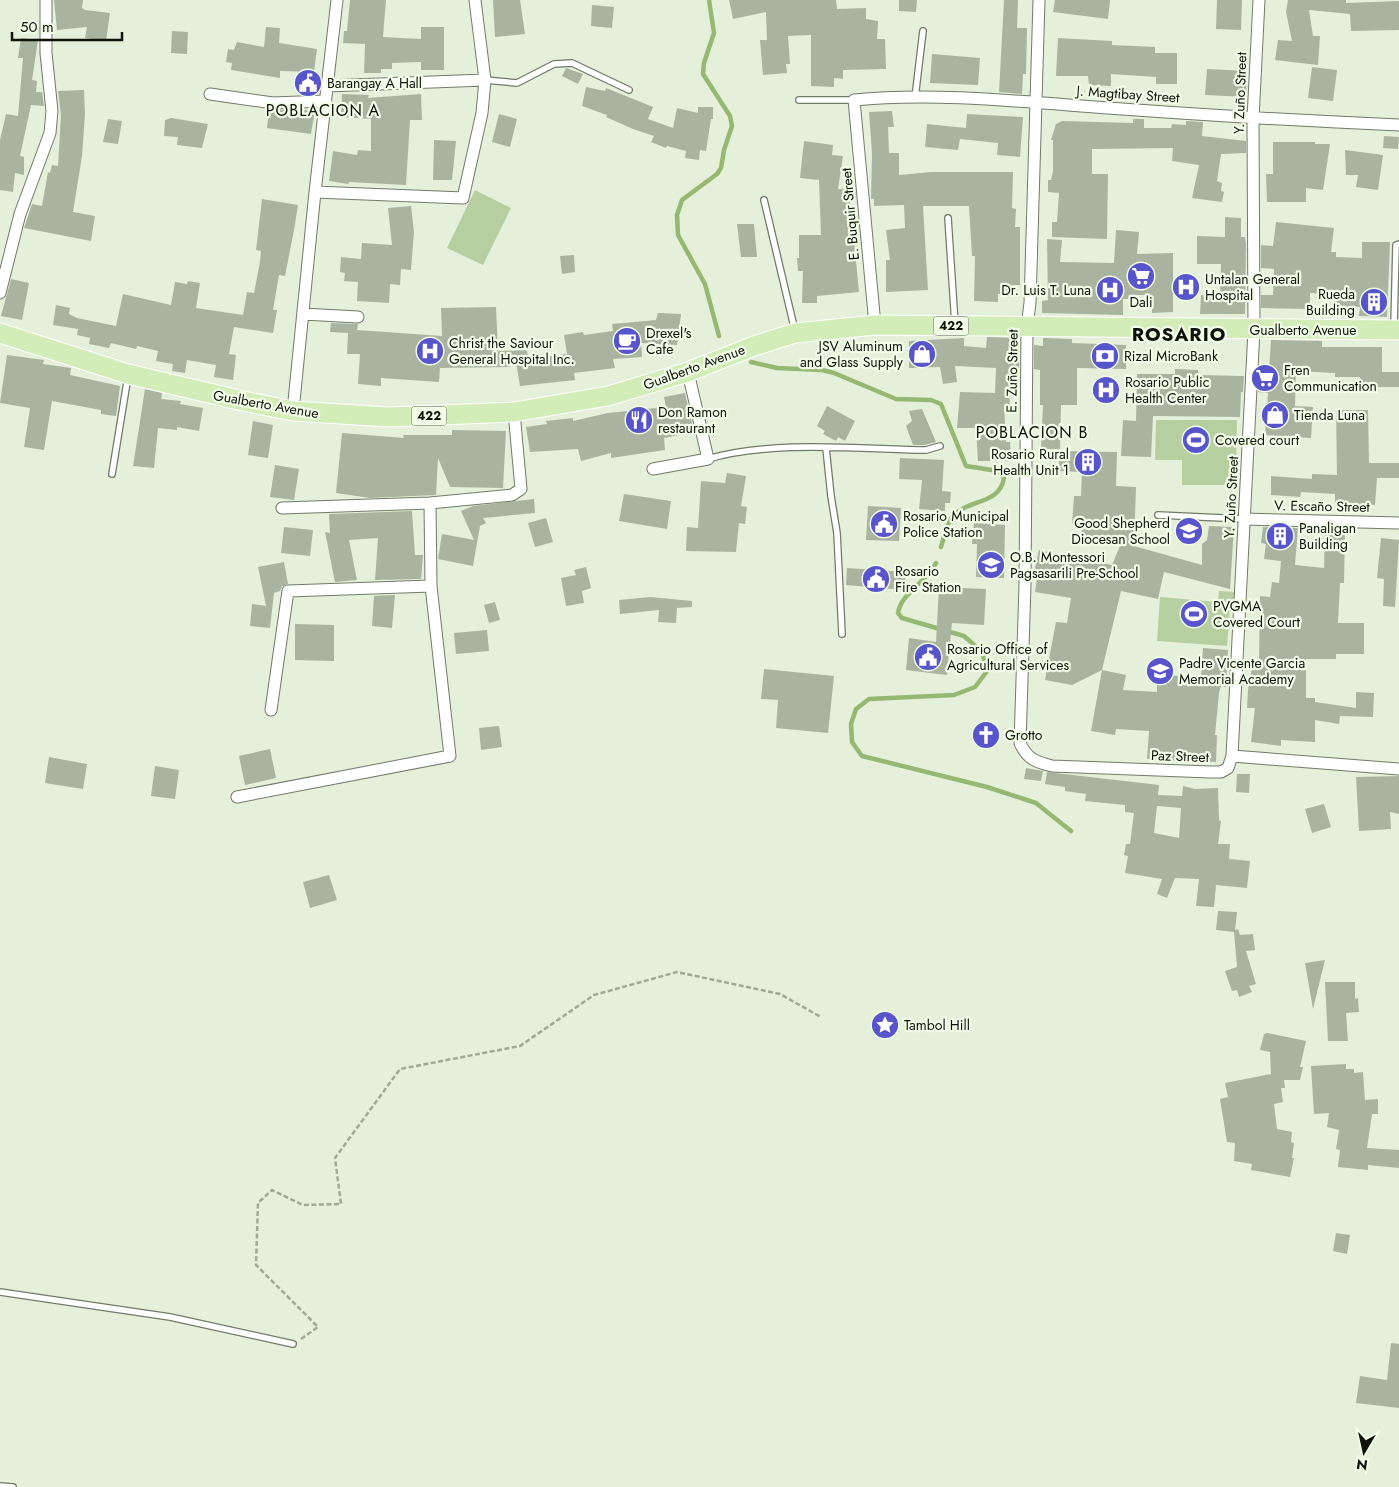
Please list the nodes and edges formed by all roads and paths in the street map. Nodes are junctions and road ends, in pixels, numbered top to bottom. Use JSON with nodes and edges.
{"nodes":[{"id":1,"x":46,"y":0,"type":"edge"},
{"id":2,"x":337,"y":0,"type":"edge"},
{"id":3,"x":475,"y":0,"type":"edge"},
{"id":4,"x":1039,"y":0,"type":"edge"},
{"id":5,"x":1259,"y":0,"type":"edge"},
{"id":6,"x":923,"y":31,"type":"dead end"},
{"id":7,"x":485,"y":80,"type":"junction"},
{"id":8,"x":327,"y":86,"type":"junction"},
{"id":9,"x":629,"y":90,"type":"dead end"},
{"id":10,"x":210,"y":94,"type":"dead end"},
{"id":11,"x":915,"y":98,"type":"junction"},
{"id":12,"x":799,"y":100,"type":"dead end"},
{"id":13,"x":854,"y":100,"type":"junction"},
{"id":14,"x":326,"y":101,"type":"junction"},
{"id":15,"x":1034,"y":102,"type":"junction"},
{"id":16,"x":1253,"y":119,"type":"junction"},
{"id":17,"x":1399,"y":124,"type":"edge"},
{"id":18,"x":314,"y":192,"type":"junction"},
{"id":19,"x":764,"y":200,"type":"dead end"},
{"id":20,"x":948,"y":218,"type":"dead end"},
{"id":21,"x":1399,"y":244,"type":"edge"},
{"id":22,"x":0,"y":293,"type":"edge"},
{"id":23,"x":303,"y":314,"type":"junction"},
{"id":24,"x":358,"y":317,"type":"dead end"},
{"id":25,"x":875,"y":325,"type":"junction"},
{"id":26,"x":955,"y":326,"type":"junction"},
{"id":27,"x":1027,"y":327,"type":"junction"},
{"id":28,"x":1254,"y":330,"type":"junction"},
{"id":29,"x":1397,"y":330,"type":"edge"},
{"id":30,"x":0,"y":333,"type":"edge"},
{"id":31,"x":795,"y":333,"type":"junction"},
{"id":32,"x":688,"y":372,"type":"junction"},
{"id":33,"x":128,"y":374,"type":"junction"},
{"id":34,"x":293,"y":412,"type":"junction"},
{"id":35,"x":514,"y":412,"type":"junction"},
{"id":36,"x":940,"y":446,"type":"dead end"},
{"id":37,"x":826,"y":448,"type":"junction"},
{"id":38,"x":708,"y":459,"type":"junction"},
{"id":39,"x":653,"y":469,"type":"dead end"},
{"id":40,"x":112,"y":474,"type":"dead end"},
{"id":41,"x":430,"y":503,"type":"junction"},
{"id":42,"x":282,"y":508,"type":"dead end"},
{"id":43,"x":1158,"y":515,"type":"dead end"},
{"id":44,"x":1245,"y":519,"type":"junction"},
{"id":45,"x":1399,"y":523,"type":"edge"},
{"id":46,"x":431,"y":586,"type":"junction"},
{"id":47,"x":842,"y":634,"type":"dead end"},
{"id":48,"x":271,"y":710,"type":"dead end"},
{"id":49,"x":1020,"y":743,"type":"joint"},
{"id":50,"x":1232,"y":756,"type":"junction"},
{"id":51,"x":1399,"y":769,"type":"edge"},
{"id":52,"x":237,"y":797,"type":"dead end"},
{"id":53,"x":821,"y":1017,"type":"dead end"},
{"id":54,"x":0,"y":1292,"type":"edge"},
{"id":55,"x":293,"y":1344,"type":"joint"},
{"id":56,"x":0,"y":1486,"type":"edge"},
{"id":57,"x":13,"y":1487,"type":"edge"}],
"edges":[{"from":1,"to":22,"type":"street"},
{"from":2,"to":8,"type":"street"},
{"from":3,"to":7,"type":"street"},
{"from":4,"to":15,"type":"street","name":"E. Zuño Street"},
{"from":5,"to":16,"type":"street","name":"Y. Zuño Street"},
{"from":6,"to":11,"type":"lane"},
{"from":7,"to":8,"type":"street"},
{"from":7,"to":9,"type":"lane"},
{"from":7,"to":18,"type":"street"},
{"from":8,"to":14,"type":"street"},
{"from":10,"to":14,"type":"street"},
{"from":11,"to":13,"type":"street","name":"J. Magtibay Street"},
{"from":11,"to":15,"type":"street","name":"J. Magtibay Street"},
{"from":12,"to":13,"type":"lane"},
{"from":13,"to":25,"type":"street","name":"E. Buquir Street"},
{"from":14,"to":18,"type":"street"},
{"from":15,"to":16,"type":"street","name":"J. Magtibay Street"},
{"from":15,"to":27,"type":"street","name":"E. Zuño Street"},
{"from":16,"to":17,"type":"street","name":"J. Magtibay Street"},
{"from":16,"to":28,"type":"street","name":"Y. Zuño Street"},
{"from":18,"to":23,"type":"street"},
{"from":19,"to":31,"type":"lane"},
{"from":20,"to":26,"type":"lane"},
{"from":21,"to":29,"type":"lane"},
{"from":23,"to":24,"type":"street"},
{"from":23,"to":34,"type":"street"},
{"from":25,"to":26,"type":"main road","name":"Gualberto Avenue","number":"422"},
{"from":25,"to":31,"type":"main road","name":"Gualberto Avenue","number":"422"},
{"from":26,"to":27,"type":"main road","name":"Gualberto Avenue","number":"422"},
{"from":27,"to":28,"type":"main road","name":"Gualberto Avenue","number":"422"},
{"from":27,"to":49,"type":"street","name":"E. Zuño Street"},
{"from":28,"to":29,"type":"main road","name":"Gualberto Avenue","number":"422"},
{"from":28,"to":44,"type":"street","name":"Y. Zuño Street"},
{"from":30,"to":33,"type":"main road","name":"Gualberto Avenue","number":"422"},
{"from":31,"to":32,"type":"main road","name":"Gualberto Avenue","number":"422"},
{"from":32,"to":35,"type":"main road","name":"Gualberto Avenue","number":"422"},
{"from":32,"to":38,"type":"street"},
{"from":33,"to":34,"type":"main road","name":"Gualberto Avenue","number":"422"},
{"from":33,"to":40,"type":"lane"},
{"from":34,"to":35,"type":"main road","name":"Gualberto Avenue","number":"422"},
{"from":35,"to":41,"type":"street"},
{"from":36,"to":37,"type":"lane"},
{"from":37,"to":38,"type":"lane"},
{"from":37,"to":47,"type":"lane"},
{"from":38,"to":39,"type":"street"},
{"from":41,"to":42,"type":"street"},
{"from":41,"to":46,"type":"street"},
{"from":43,"to":44,"type":"lane"},
{"from":44,"to":45,"type":"street","name":"V. Escaño Street"},
{"from":44,"to":50,"type":"street","name":"Y. Zuño Street"},
{"from":46,"to":48,"type":"street"},
{"from":46,"to":52,"type":"street"},
{"from":49,"to":50,"type":"street","name":"Paz Street"},
{"from":50,"to":51,"type":"street"},
{"from":53,"to":55,"type":"path"},
{"from":54,"to":55,"type":"lane"},
{"from":56,"to":57,"type":"lane"}]}
